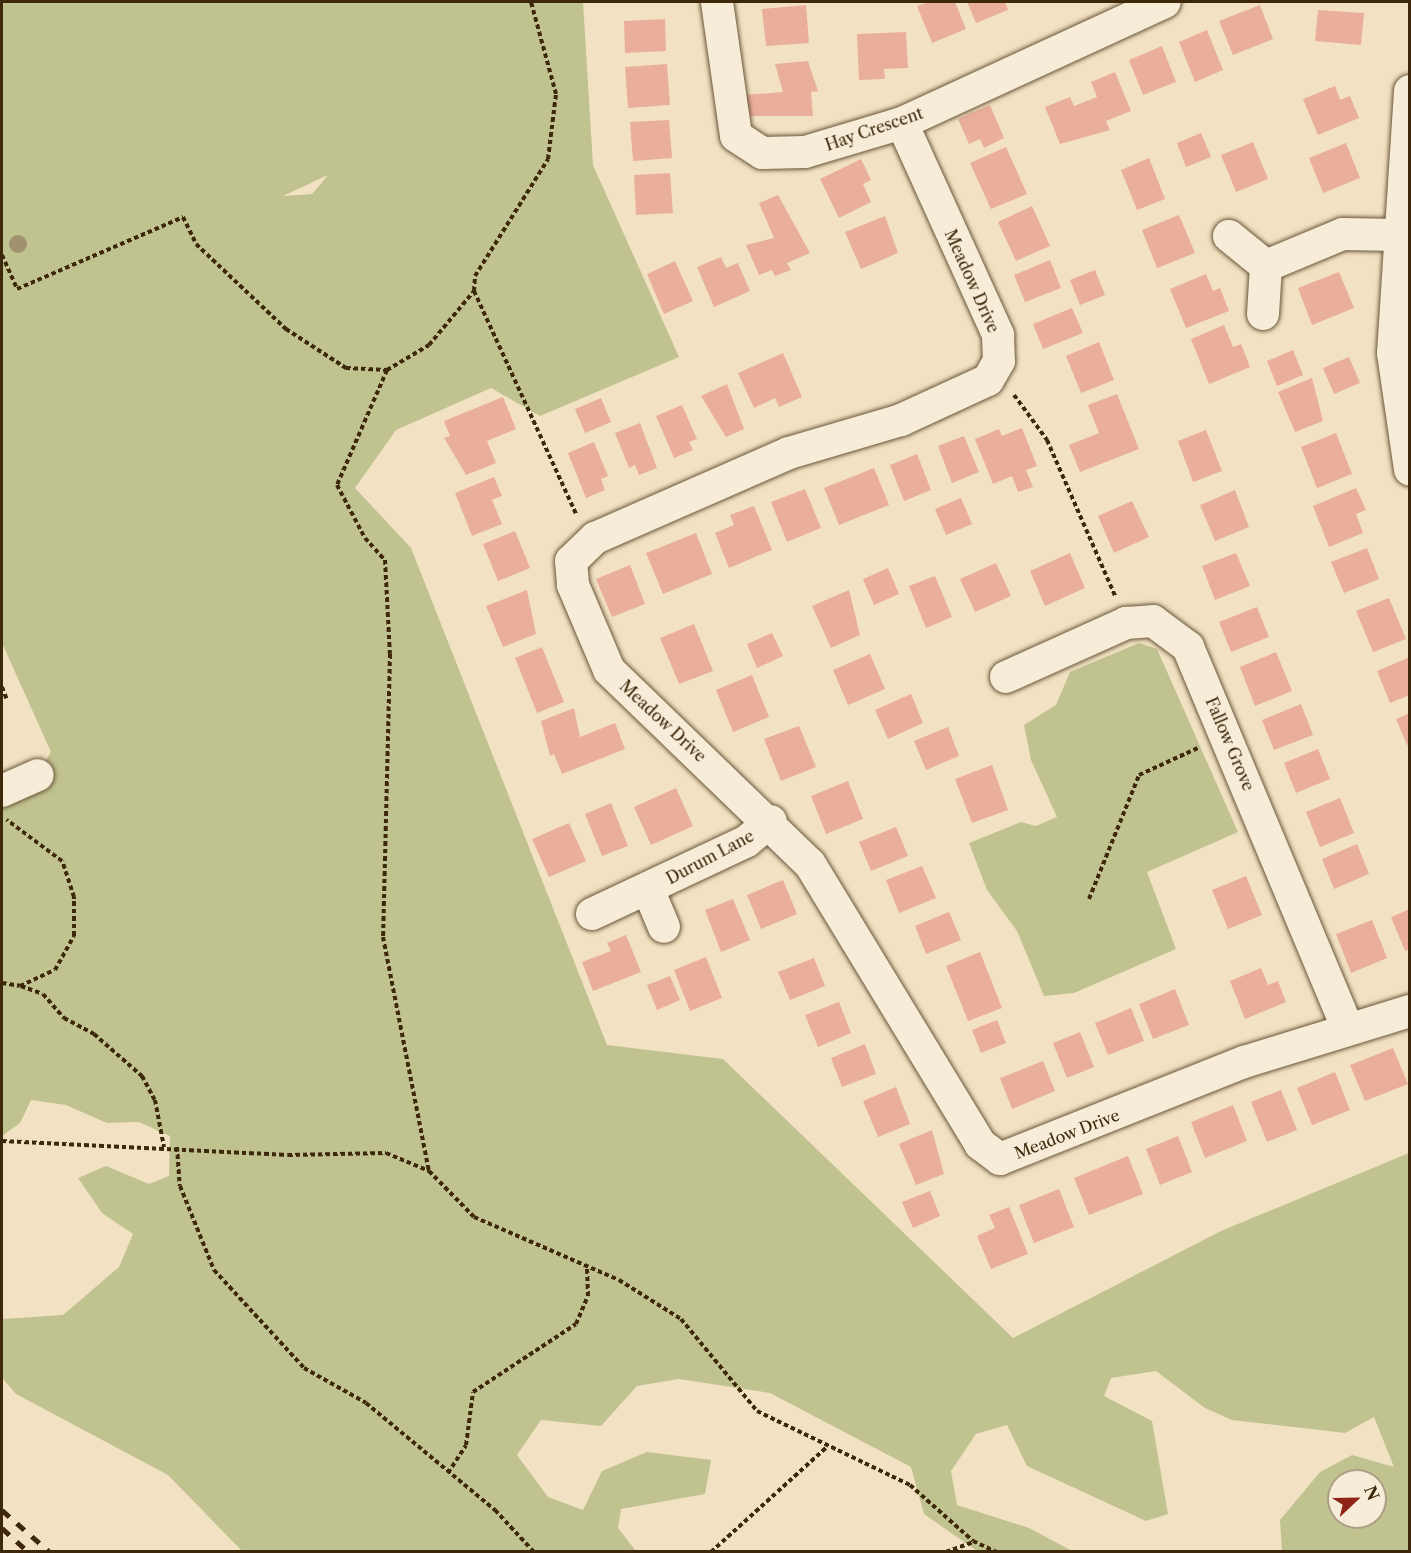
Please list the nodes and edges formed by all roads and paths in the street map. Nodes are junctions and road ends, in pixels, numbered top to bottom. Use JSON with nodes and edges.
{"nodes":[{"id":1,"x":531,"y":2,"type":"edge"},
{"id":2,"x":717,"y":2,"type":"edge"},
{"id":3,"x":1165,"y":2,"type":"edge"},
{"id":4,"x":1410,"y":91,"type":"edge"},
{"id":5,"x":902,"y":123,"type":"junction"},
{"id":6,"x":1398,"y":235,"type":"junction"},
{"id":7,"x":1229,"y":236,"type":"dead end"},
{"id":8,"x":2,"y":255,"type":"edge"},
{"id":9,"x":1266,"y":266,"type":"junction"},
{"id":10,"x":474,"y":291,"type":"junction"},
{"id":11,"x":1263,"y":314,"type":"dead end"},
{"id":12,"x":387,"y":370,"type":"junction"},
{"id":13,"x":992,"y":375,"type":"junction"},
{"id":14,"x":1403,"y":402,"type":"edge"},
{"id":15,"x":1410,"y":470,"type":"edge"},
{"id":16,"x":595,"y":538,"type":"junction"},
{"id":17,"x":1126,"y":623,"type":"junction"},
{"id":18,"x":1006,"y":677,"type":"dead end"},
{"id":19,"x":2,"y":687,"type":"edge"},
{"id":20,"x":7,"y":700,"type":"dead end"},
{"id":21,"x":1226,"y":735,"type":"junction"},
{"id":22,"x":38,"y":775,"type":"dead end"},
{"id":23,"x":2,"y":791,"type":"edge"},
{"id":24,"x":2,"y":815,"type":"edge"},
{"id":25,"x":771,"y":821,"type":"junction"},
{"id":26,"x":648,"y":890,"type":"junction"},
{"id":27,"x":1089,"y":898,"type":"dead end"},
{"id":28,"x":592,"y":914,"type":"dead end"},
{"id":29,"x":664,"y":927,"type":"dead end"},
{"id":30,"x":2,"y":983,"type":"edge"},
{"id":31,"x":20,"y":986,"type":"junction"},
{"id":32,"x":1410,"y":1011,"type":"edge"},
{"id":33,"x":1347,"y":1028,"type":"junction"},
{"id":34,"x":2,"y":1141,"type":"edge"},
{"id":35,"x":164,"y":1147,"type":"junction"},
{"id":36,"x":177,"y":1147,"type":"junction"},
{"id":37,"x":429,"y":1171,"type":"junction"},
{"id":38,"x":587,"y":1267,"type":"junction"},
{"id":39,"x":827,"y":1447,"type":"junction"},
{"id":40,"x":448,"y":1473,"type":"junction"},
{"id":41,"x":973,"y":1541,"type":"junction"},
{"id":42,"x":534,"y":1551,"type":"edge"},
{"id":43,"x":711,"y":1551,"type":"edge"},
{"id":44,"x":946,"y":1551,"type":"edge"},
{"id":45,"x":997,"y":1551,"type":"edge"}],
"edges":[{"from":1,"to":10,"type":"path"},
{"from":2,"to":5,"type":"street","name":"Hay Crescent"},
{"from":3,"to":5,"type":"street","name":"Hay Crescent"},
{"from":4,"to":6,"type":"street"},
{"from":5,"to":13,"type":"street","name":"Meadow Drive"},
{"from":6,"to":9,"type":"street"},
{"from":6,"to":14,"type":"street"},
{"from":7,"to":9,"type":"street"},
{"from":8,"to":12,"type":"path"},
{"from":9,"to":11,"type":"street"},
{"from":10,"to":12,"type":"path"},
{"from":10,"to":16,"type":"path"},
{"from":12,"to":37,"type":"path"},
{"from":13,"to":16,"type":"street","name":"Meadow Drive"},
{"from":13,"to":17,"type":"path"},
{"from":14,"to":15,"type":"street"},
{"from":16,"to":25,"type":"street","name":"Meadow Drive"},
{"from":17,"to":18,"type":"street","name":"Fallow Grove"},
{"from":17,"to":21,"type":"street","name":"Fallow Grove"},
{"from":19,"to":20,"type":"path"},
{"from":21,"to":27,"type":"path"},
{"from":21,"to":33,"type":"street","name":"Fallow Grove"},
{"from":22,"to":23,"type":"street"},
{"from":24,"to":31,"type":"path"},
{"from":25,"to":26,"type":"street","name":"Durum Lane"},
{"from":25,"to":33,"type":"street","name":"Meadow Drive"},
{"from":26,"to":28,"type":"street","name":"Durum Lane"},
{"from":26,"to":29,"type":"street","name":"Durum Lane"},
{"from":30,"to":31,"type":"path"},
{"from":31,"to":35,"type":"path"},
{"from":32,"to":33,"type":"street"},
{"from":34,"to":35,"type":"path"},
{"from":35,"to":36,"type":"path"},
{"from":36,"to":37,"type":"path"},
{"from":36,"to":40,"type":"path"},
{"from":37,"to":38,"type":"path"},
{"from":38,"to":39,"type":"path"},
{"from":38,"to":40,"type":"path"},
{"from":39,"to":41,"type":"path"},
{"from":39,"to":43,"type":"path"},
{"from":40,"to":42,"type":"path"},
{"from":41,"to":44,"type":"path"},
{"from":41,"to":45,"type":"path"}]}
